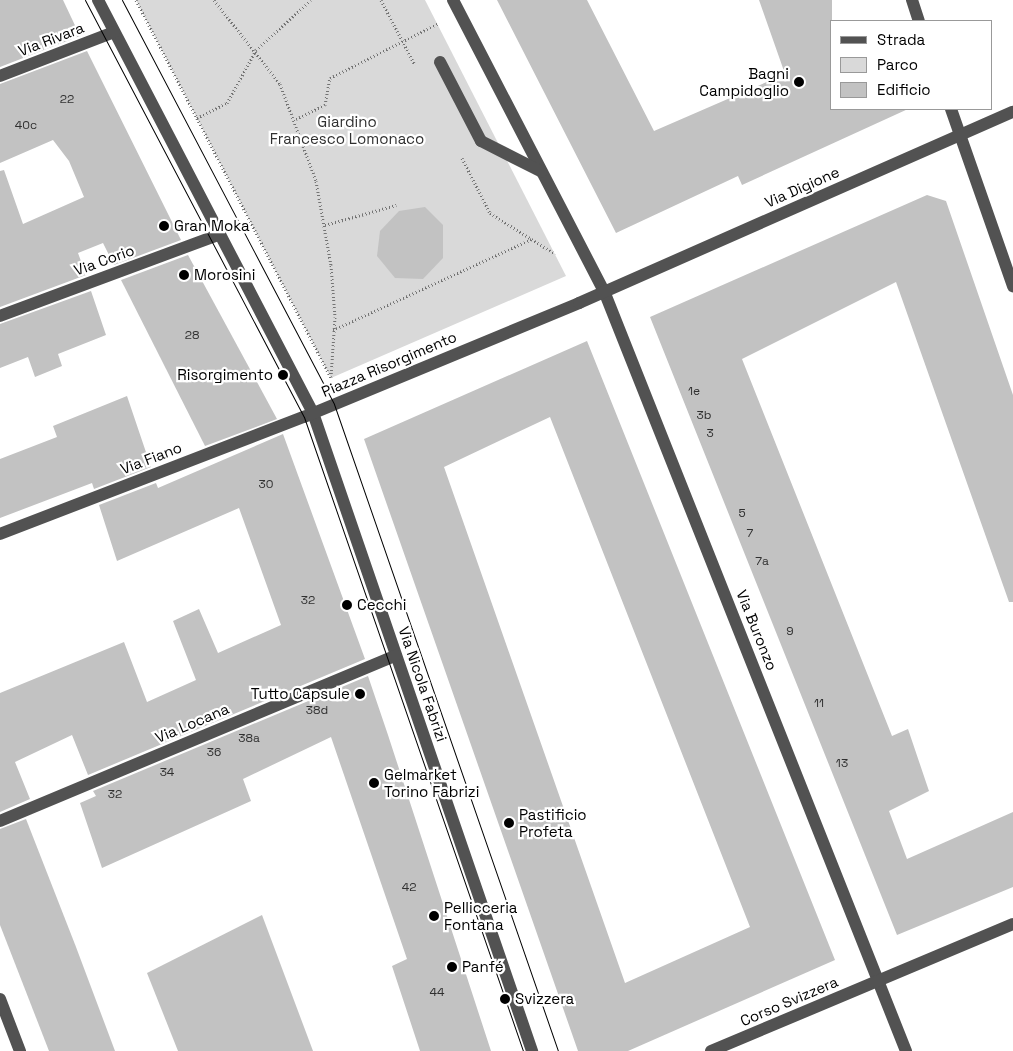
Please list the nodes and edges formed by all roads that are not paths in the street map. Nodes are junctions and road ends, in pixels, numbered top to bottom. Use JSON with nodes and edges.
{"nodes":[{"id":1,"x":98,"y":0,"type":"edge"},
{"id":2,"x":454,"y":0,"type":"edge"},
{"id":3,"x":912,"y":0,"type":"edge"},
{"id":4,"x":919,"y":20,"type":"edge"},
{"id":5,"x":114,"y":32,"type":"junction"},
{"id":6,"x":440,"y":62,"type":"dead end"},
{"id":7,"x":0,"y":76,"type":"edge"},
{"id":8,"x":951,"y":110,"type":"edge"},
{"id":9,"x":1013,"y":112,"type":"edge"},
{"id":10,"x":960,"y":134,"type":"junction"},
{"id":11,"x":542,"y":172,"type":"junction"},
{"id":12,"x":218,"y":235,"type":"junction"},
{"id":13,"x":1013,"y":286,"type":"edge"},
{"id":14,"x":604,"y":291,"type":"junction"},
{"id":15,"x":0,"y":316,"type":"edge"},
{"id":16,"x":313,"y":413,"type":"junction"},
{"id":17,"x":0,"y":534,"type":"edge"},
{"id":18,"x":396,"y":655,"type":"junction"},
{"id":19,"x":0,"y":822,"type":"edge"},
{"id":20,"x":1013,"y":924,"type":"edge"},
{"id":21,"x":880,"y":981,"type":"junction"},
{"id":22,"x":0,"y":999,"type":"edge"},
{"id":23,"x":20,"y":1051,"type":"edge"},
{"id":24,"x":532,"y":1051,"type":"edge"},
{"id":25,"x":711,"y":1051,"type":"edge"},
{"id":26,"x":906,"y":1051,"type":"edge"}],
"edges":[{"from":1,"to":5,"type":"street","name":"Piazza Risorgimento"},
{"from":2,"to":11,"type":"street"},
{"from":3,"to":4,"type":"street"},
{"from":5,"to":7,"type":"street","name":"Via Rivara"},
{"from":5,"to":12,"type":"street","name":"Piazza Risorgimento"},
{"from":6,"to":11,"type":"street"},
{"from":8,"to":10,"type":"street"},
{"from":9,"to":10,"type":"street","name":"Via Digione"},
{"from":10,"to":13,"type":"street"},
{"from":10,"to":14,"type":"street","name":"Via Digione"},
{"from":11,"to":14,"type":"street"},
{"from":12,"to":15,"type":"street","name":"Via Corio"},
{"from":12,"to":16,"type":"street","name":"Piazza Risorgimento"},
{"from":14,"to":16,"type":"street","name":"Piazza Risorgimento"},
{"from":14,"to":21,"type":"street","name":"Via Buronzo"},
{"from":16,"to":17,"type":"street","name":"Via Fiano"},
{"from":16,"to":18,"type":"street","name":"Via Nicola Fabrizi"},
{"from":18,"to":19,"type":"street","name":"Via Locana"},
{"from":18,"to":24,"type":"street","name":"Via Nicola Fabrizi"},
{"from":20,"to":21,"type":"street","name":"Corso Svizzera"},
{"from":21,"to":25,"type":"street","name":"Corso Svizzera"},
{"from":21,"to":26,"type":"street"},
{"from":22,"to":23,"type":"street"}]}
